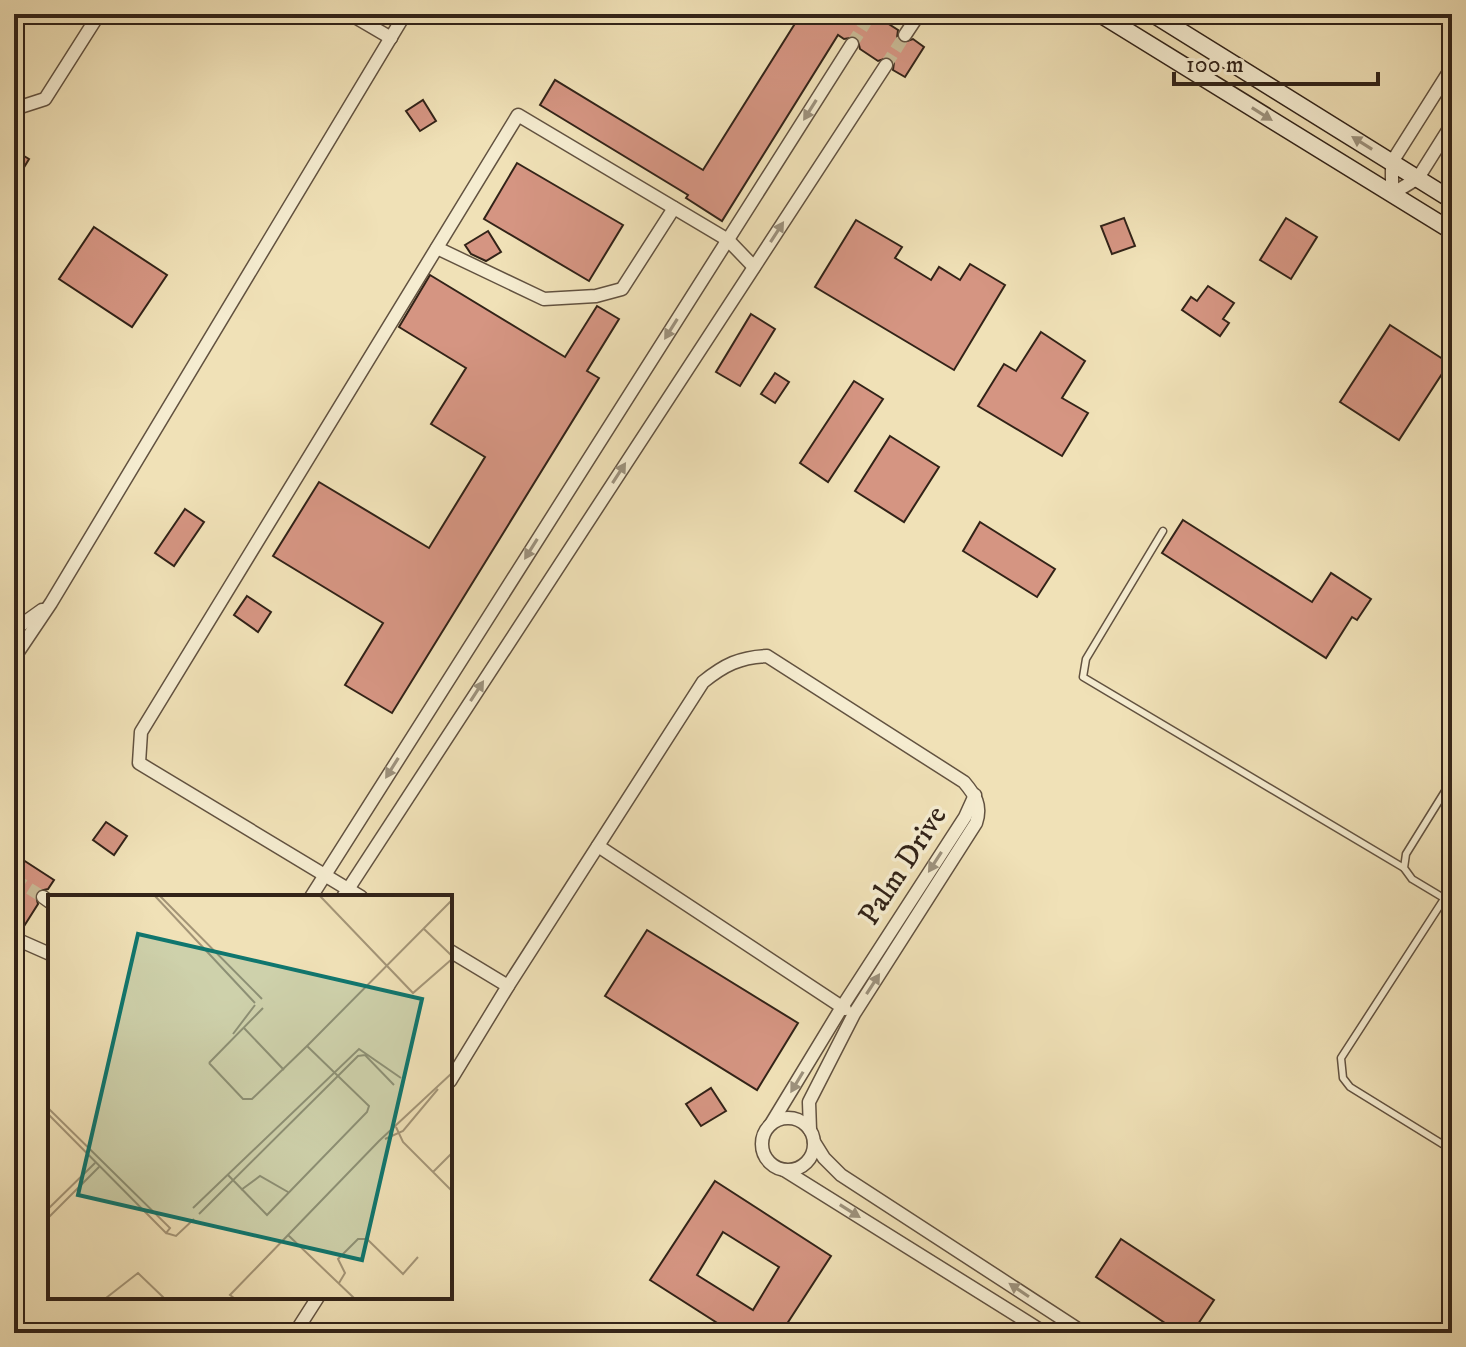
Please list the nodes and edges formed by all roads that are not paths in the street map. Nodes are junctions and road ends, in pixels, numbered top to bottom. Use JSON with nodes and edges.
{"nodes":[{"id":1,"x":99,"y":14,"type":"edge"},
{"id":2,"x":350,"y":14,"type":"edge"},
{"id":3,"x":405,"y":14,"type":"edge"},
{"id":4,"x":919,"y":14,"type":"edge"},
{"id":5,"x":1100,"y":14,"type":"edge"},
{"id":6,"x":1153,"y":14,"type":"edge"},
{"id":7,"x":905,"y":35,"type":"tunnel mouth"},
{"id":8,"x":391,"y":38,"type":"junction"},
{"id":9,"x":852,"y":44,"type":"tunnel mouth"},
{"id":10,"x":886,"y":65,"type":"tunnel mouth"},
{"id":11,"x":1452,"y":67,"type":"edge"},
{"id":12,"x":14,"y":109,"type":"edge"},
{"id":13,"x":1452,"y":124,"type":"edge"},
{"id":14,"x":1392,"y":162,"type":"junction"},
{"id":15,"x":1418,"y":178,"type":"junction"},
{"id":16,"x":1392,"y":194,"type":"junction"},
{"id":17,"x":1452,"y":200,"type":"edge"},
{"id":18,"x":674,"y":208,"type":"junction"},
{"id":19,"x":1452,"y":231,"type":"edge"},
{"id":20,"x":728,"y":240,"type":"junction"},
{"id":21,"x":437,"y":248,"type":"junction"},
{"id":22,"x":754,"y":267,"type":"junction"},
{"id":23,"x":1163,"y":531,"type":"dead end"},
{"id":24,"x":51,"y":603,"type":"junction"},
{"id":25,"x":14,"y":630,"type":"edge"},
{"id":26,"x":14,"y":658,"type":"edge"},
{"id":27,"x":1452,"y":780,"type":"edge"},
{"id":28,"x":975,"y":795,"type":"junction"},
{"id":29,"x":598,"y":846,"type":"junction"},
{"id":30,"x":1404,"y":868,"type":"junction"},
{"id":31,"x":324,"y":875,"type":"junction"},
{"id":32,"x":345,"y":893,"type":"edge"},
{"id":33,"x":312,"y":895,"type":"edge"},
{"id":34,"x":1444,"y":899,"type":"junction"},
{"id":35,"x":1452,"y":903,"type":"edge"},
{"id":36,"x":16,"y":939,"type":"edge"},
{"id":37,"x":452,"y":952,"type":"edge"},
{"id":38,"x":48,"y":953,"type":"edge"},
{"id":39,"x":508,"y":986,"type":"junction"},
{"id":40,"x":842,"y":1007,"type":"junction"},
{"id":41,"x":854,"y":1014,"type":"junction"},
{"id":42,"x":452,"y":1078,"type":"edge"},
{"id":43,"x":771,"y":1124,"type":"junction"},
{"id":44,"x":812,"y":1136,"type":"junction"},
{"id":45,"x":1452,"y":1150,"type":"edge"},
{"id":46,"x":784,"y":1170,"type":"junction"},
{"id":47,"x":317,"y":1299,"type":"edge"},
{"id":48,"x":295,"y":1333,"type":"edge"},
{"id":49,"x":1045,"y":1333,"type":"edge"},
{"id":50,"x":1084,"y":1333,"type":"edge"}],
"edges":[{"from":1,"to":12,"type":"street"},
{"from":2,"to":8,"type":"street"},
{"from":3,"to":8,"type":"street"},
{"from":4,"to":7,"type":"street"},
{"from":5,"to":16,"type":"main road","one_way":true},
{"from":14,"to":6,"type":"main road","one_way":true},
{"from":8,"to":24,"type":"street"},
{"from":9,"to":20,"type":"street","one_way":true},
{"from":22,"to":10,"type":"street","one_way":true},
{"from":11,"to":14,"type":"street"},
{"from":13,"to":15,"type":"street"},
{"from":14,"to":15,"type":"main road"},
{"from":14,"to":16,"type":"street"},
{"from":15,"to":16,"type":"street"},
{"from":15,"to":17,"type":"main road"},
{"from":16,"to":19,"type":"main road"},
{"from":18,"to":20,"type":"street"},
{"from":18,"to":21,"type":"street"},
{"from":18,"to":21,"type":"street"},
{"from":20,"to":22,"type":"street"},
{"from":20,"to":31,"type":"street","one_way":true},
{"from":21,"to":31,"type":"street"},
{"from":32,"to":22,"type":"street","one_way":true},
{"from":23,"to":30,"type":"lane"},
{"from":24,"to":25,"type":"street"},
{"from":24,"to":26,"type":"street"},
{"from":27,"to":30,"type":"lane"},
{"from":28,"to":29,"type":"street"},
{"from":28,"to":40,"type":"street","name":"Palm Drive","one_way":true},
{"from":41,"to":28,"type":"street","name":"Palm Drive","one_way":true},
{"from":29,"to":39,"type":"street"},
{"from":29,"to":40,"type":"street"},
{"from":30,"to":34,"type":"lane"},
{"from":31,"to":32,"type":"street"},
{"from":31,"to":33,"type":"street"},
{"from":34,"to":35,"type":"lane"},
{"from":34,"to":45,"type":"lane"},
{"from":36,"to":38,"type":"street"},
{"from":37,"to":39,"type":"street"},
{"from":39,"to":42,"type":"street"},
{"from":40,"to":41,"type":"street"},
{"from":40,"to":43,"type":"street","name":"Palm Drive","one_way":true},
{"from":41,"to":44,"type":"street","name":"Palm Drive"},
{"from":43,"to":44,"type":"street"},
{"from":43,"to":46,"type":"street","name":"Palm Drive"},
{"from":44,"to":46,"type":"street"},
{"from":50,"to":44,"type":"street","one_way":true},
{"from":46,"to":49,"type":"street","name":"Palm Drive","one_way":true},
{"from":47,"to":48,"type":"street"}]}
